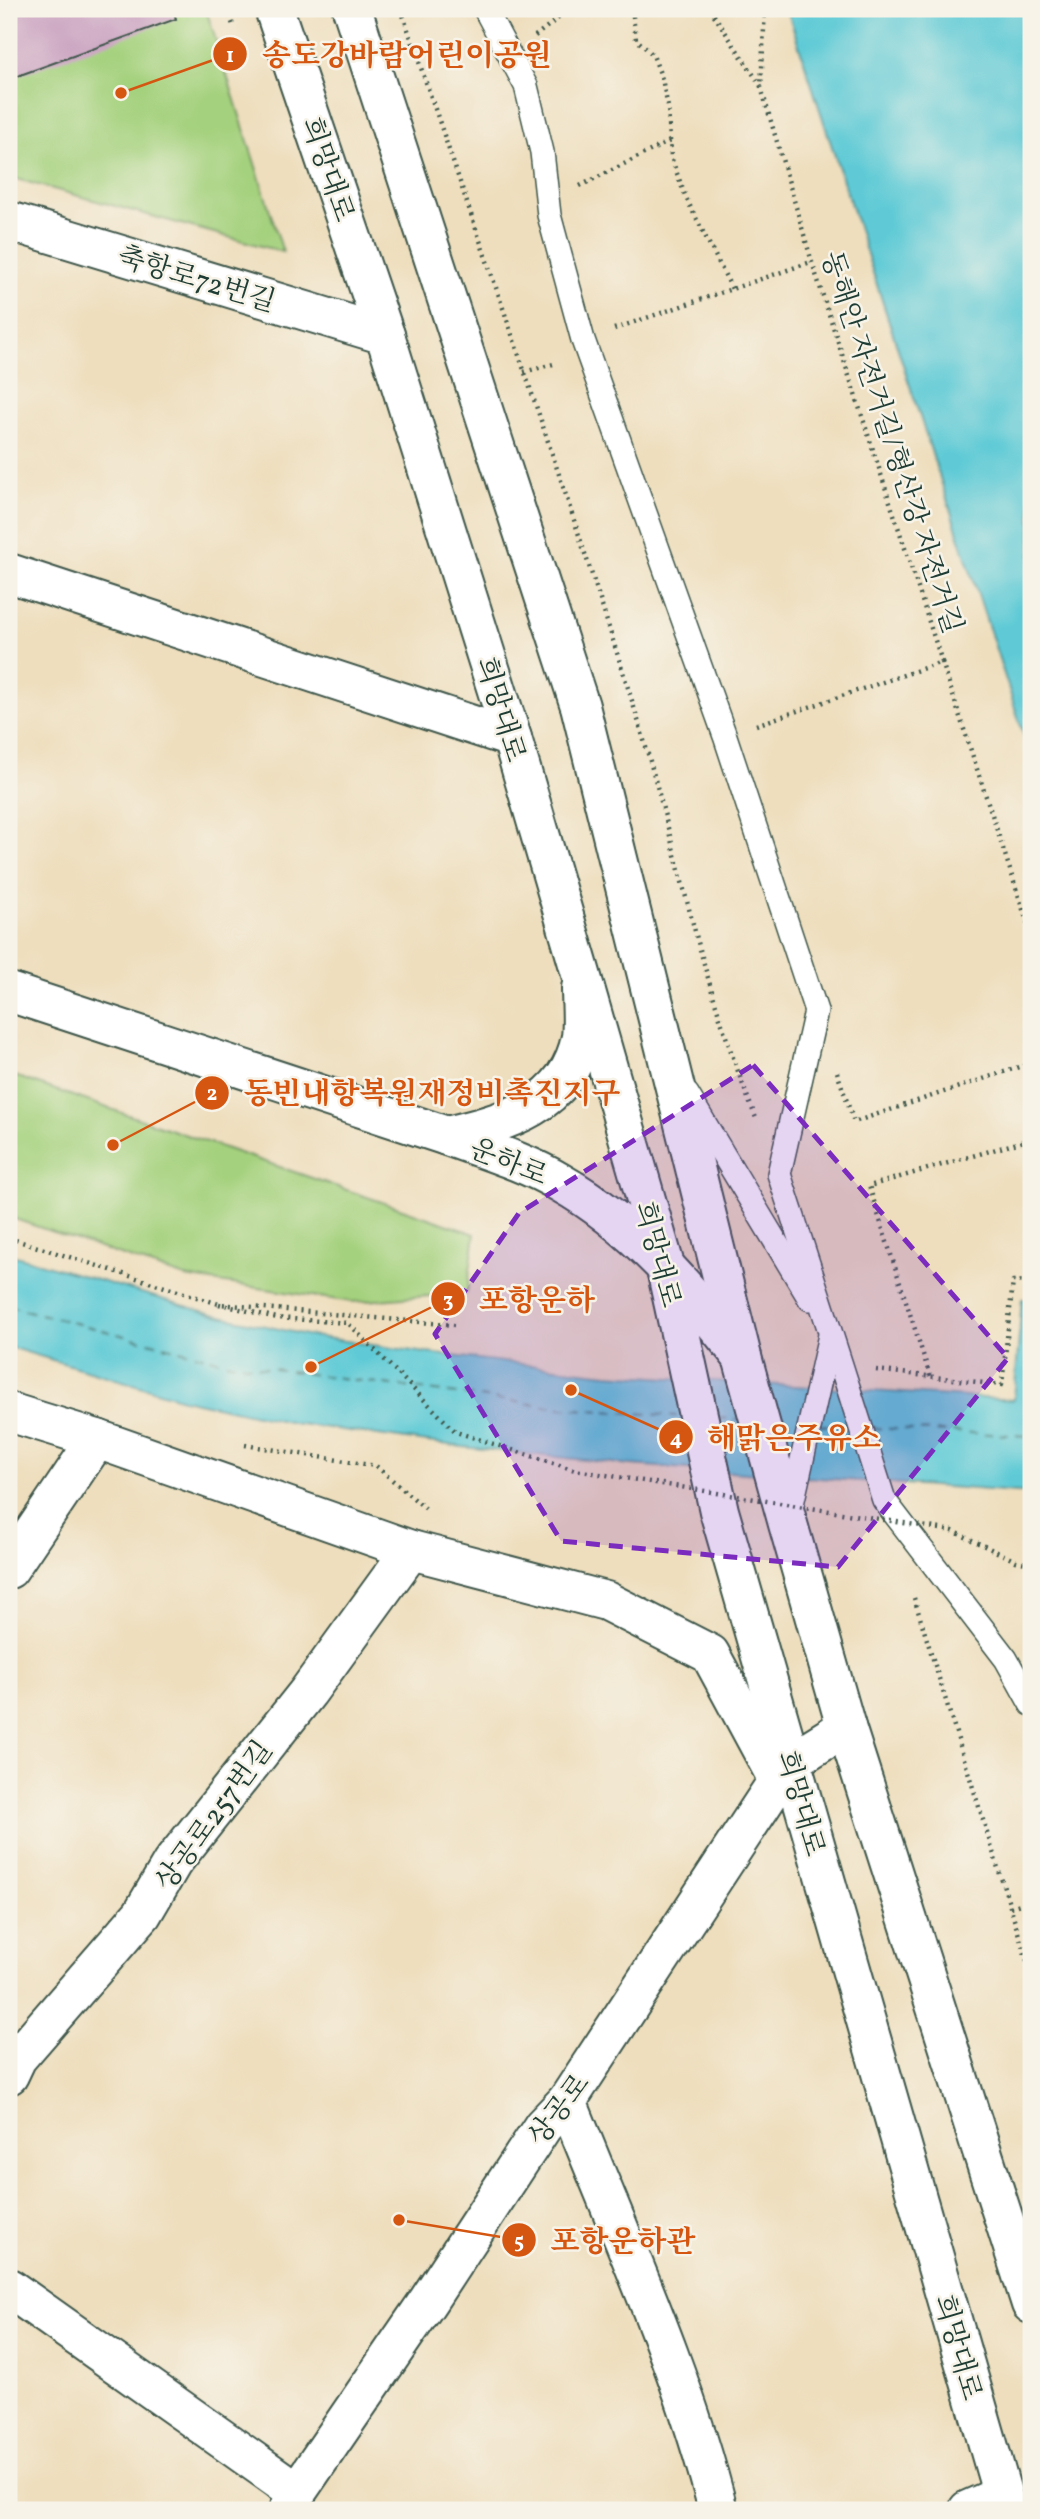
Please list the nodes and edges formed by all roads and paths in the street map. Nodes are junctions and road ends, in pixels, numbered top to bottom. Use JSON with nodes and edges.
{"nodes":[{"id":1,"x":274,"y":9,"type":"edge"},
{"id":2,"x":352,"y":9,"type":"edge"},
{"id":3,"x":404,"y":9,"type":"edge"},
{"id":4,"x":485,"y":9,"type":"edge"},
{"id":5,"x":570,"y":9,"type":"edge"},
{"id":6,"x":632,"y":9,"type":"edge"},
{"id":7,"x":710,"y":9,"type":"edge"},
{"id":8,"x":765,"y":9,"type":"edge"},
{"id":9,"x":510,"y":56,"type":"junction"},
{"id":10,"x":761,"y":87,"type":"junction"},
{"id":11,"x":670,"y":141,"type":"junction"},
{"id":12,"x":547,"y":202,"type":"junction"},
{"id":13,"x":9,"y":220,"type":"edge"},
{"id":14,"x":812,"y":262,"type":"junction"},
{"id":15,"x":732,"y":289,"type":"junction"},
{"id":16,"x":385,"y":335,"type":"junction"},
{"id":17,"x":583,"y":340,"type":"junction"},
{"id":18,"x":9,"y":573,"type":"edge"},
{"id":19,"x":942,"y":662,"type":"junction"},
{"id":20,"x":725,"y":736,"type":"junction"},
{"id":21,"x":512,"y":738,"type":"junction"},
{"id":22,"x":1031,"y":934,"type":"edge"},
{"id":23,"x":581,"y":974,"type":"junction"},
{"id":24,"x":9,"y":992,"type":"edge"},
{"id":25,"x":816,"y":1011,"type":"junction"},
{"id":26,"x":1031,"y":1063,"type":"edge"},
{"id":27,"x":669,"y":1065,"type":"junction"},
{"id":28,"x":447,"y":1136,"type":"junction"},
{"id":29,"x":1031,"y":1139,"type":"edge"},
{"id":30,"x":779,"y":1174,"type":"junction"},
{"id":31,"x":9,"y":1238,"type":"edge"},
{"id":32,"x":666,"y":1269,"type":"junction"},
{"id":33,"x":1031,"y":1282,"type":"edge"},
{"id":34,"x":219,"y":1304,"type":"junction"},
{"id":35,"x":454,"y":1325,"type":"dead end"},
{"id":36,"x":830,"y":1333,"type":"junction"},
{"id":37,"x":742,"y":1357,"type":"junction"},
{"id":38,"x":841,"y":1365,"type":"junction"},
{"id":39,"x":930,"y":1376,"type":"junction"},
{"id":40,"x":9,"y":1412,"type":"edge"},
{"id":41,"x":97,"y":1439,"type":"junction"},
{"id":42,"x":888,"y":1506,"type":"junction"},
{"id":43,"x":788,"y":1524,"type":"junction"},
{"id":44,"x":901,"y":1533,"type":"junction"},
{"id":45,"x":411,"y":1550,"type":"junction"},
{"id":46,"x":1031,"y":1564,"type":"edge"},
{"id":47,"x":9,"y":1569,"type":"edge"},
{"id":48,"x":913,"y":1594,"type":"dead end"},
{"id":49,"x":1031,"y":1704,"type":"edge"},
{"id":50,"x":846,"y":1727,"type":"junction"},
{"id":51,"x":784,"y":1771,"type":"junction"},
{"id":52,"x":1031,"y":1901,"type":"edge"},
{"id":53,"x":1010,"y":1907,"type":"junction"},
{"id":54,"x":1031,"y":1974,"type":"edge"},
{"id":55,"x":9,"y":2075,"type":"edge"},
{"id":56,"x":568,"y":2101,"type":"junction"},
{"id":57,"x":9,"y":2288,"type":"edge"},
{"id":58,"x":1031,"y":2304,"type":"edge"},
{"id":59,"x":293,"y":2501,"type":"edge"},
{"id":60,"x":992,"y":2505,"type":"edge"},
{"id":61,"x":718,"y":2510,"type":"edge"}],
"edges":[{"from":1,"to":16,"type":"main road","name":"희망대로"},
{"from":2,"to":27,"type":"main road","name":"희망대로"},
{"from":3,"to":30,"type":"path"},
{"from":4,"to":9,"type":"lane"},
{"from":5,"to":9,"type":"path"},
{"from":6,"to":11,"type":"path"},
{"from":7,"to":10,"type":"path"},
{"from":8,"to":10,"type":"path","name":"동해안 자전거길/형산강 자전거길"},
{"from":9,"to":12,"type":"lane"},
{"from":10,"to":14,"type":"path","name":"동해안 자전거길/형산강 자전거길"},
{"from":11,"to":12,"type":"path"},
{"from":11,"to":15,"type":"path"},
{"from":12,"to":17,"type":"lane"},
{"from":13,"to":16,"type":"main road","name":"축항로72번길"},
{"from":14,"to":15,"type":"path"},
{"from":14,"to":19,"type":"path","name":"동해안 자전거길/형산강 자전거길"},
{"from":15,"to":17,"type":"path"},
{"from":16,"to":21,"type":"main road","name":"희망대로"},
{"from":17,"to":20,"type":"lane"},
{"from":18,"to":21,"type":"main road"},
{"from":19,"to":20,"type":"path","name":"동해안 자전거길/형산강 자전거길"},
{"from":19,"to":22,"type":"path"},
{"from":20,"to":25,"type":"lane"},
{"from":21,"to":23,"type":"main road","name":"희망대로"},
{"from":23,"to":28,"type":"main road"},
{"from":23,"to":32,"type":"main road","name":"희망대로"},
{"from":24,"to":28,"type":"main road","name":"운하로"},
{"from":25,"to":26,"type":"path"},
{"from":25,"to":30,"type":"lane"},
{"from":27,"to":36,"type":"lane"},
{"from":27,"to":37,"type":"main road","name":"희망대로"},
{"from":28,"to":32,"type":"main road","name":"운하로"},
{"from":29,"to":39,"type":"path"},
{"from":30,"to":36,"type":"lane"},
{"from":31,"to":34,"type":"path"},
{"from":32,"to":37,"type":"main road","name":"운하로"},
{"from":32,"to":51,"type":"main road","name":"희망대로"},
{"from":33,"to":39,"type":"path"},
{"from":34,"to":35,"type":"path"},
{"from":34,"to":46,"type":"path","bridge":true},
{"from":36,"to":38,"type":"lane"},
{"from":36,"to":43,"type":"lane"},
{"from":37,"to":43,"type":"main road","name":"희망대로"},
{"from":38,"to":39,"type":"path"},
{"from":38,"to":42,"type":"lane"},
{"from":40,"to":41,"type":"main road"},
{"from":41,"to":45,"type":"main road"},
{"from":41,"to":47,"type":"main road"},
{"from":42,"to":44,"type":"path"},
{"from":42,"to":44,"type":"path"},
{"from":43,"to":50,"type":"main road","name":"희망대로"},
{"from":44,"to":49,"type":"lane"},
{"from":45,"to":51,"type":"main road"},
{"from":45,"to":55,"type":"main road","name":"상공로257번길"},
{"from":48,"to":53,"type":"path"},
{"from":50,"to":51,"type":"main road","name":"상공로"},
{"from":50,"to":58,"type":"main road","name":"희망대로"},
{"from":51,"to":56,"type":"main road","name":"상공로"},
{"from":51,"to":60,"type":"main road","name":"희망대로"},
{"from":52,"to":53,"type":"path"},
{"from":53,"to":54,"type":"path"},
{"from":56,"to":59,"type":"main road","name":"상공로"},
{"from":56,"to":61,"type":"main road"},
{"from":57,"to":59,"type":"main road"}]}
